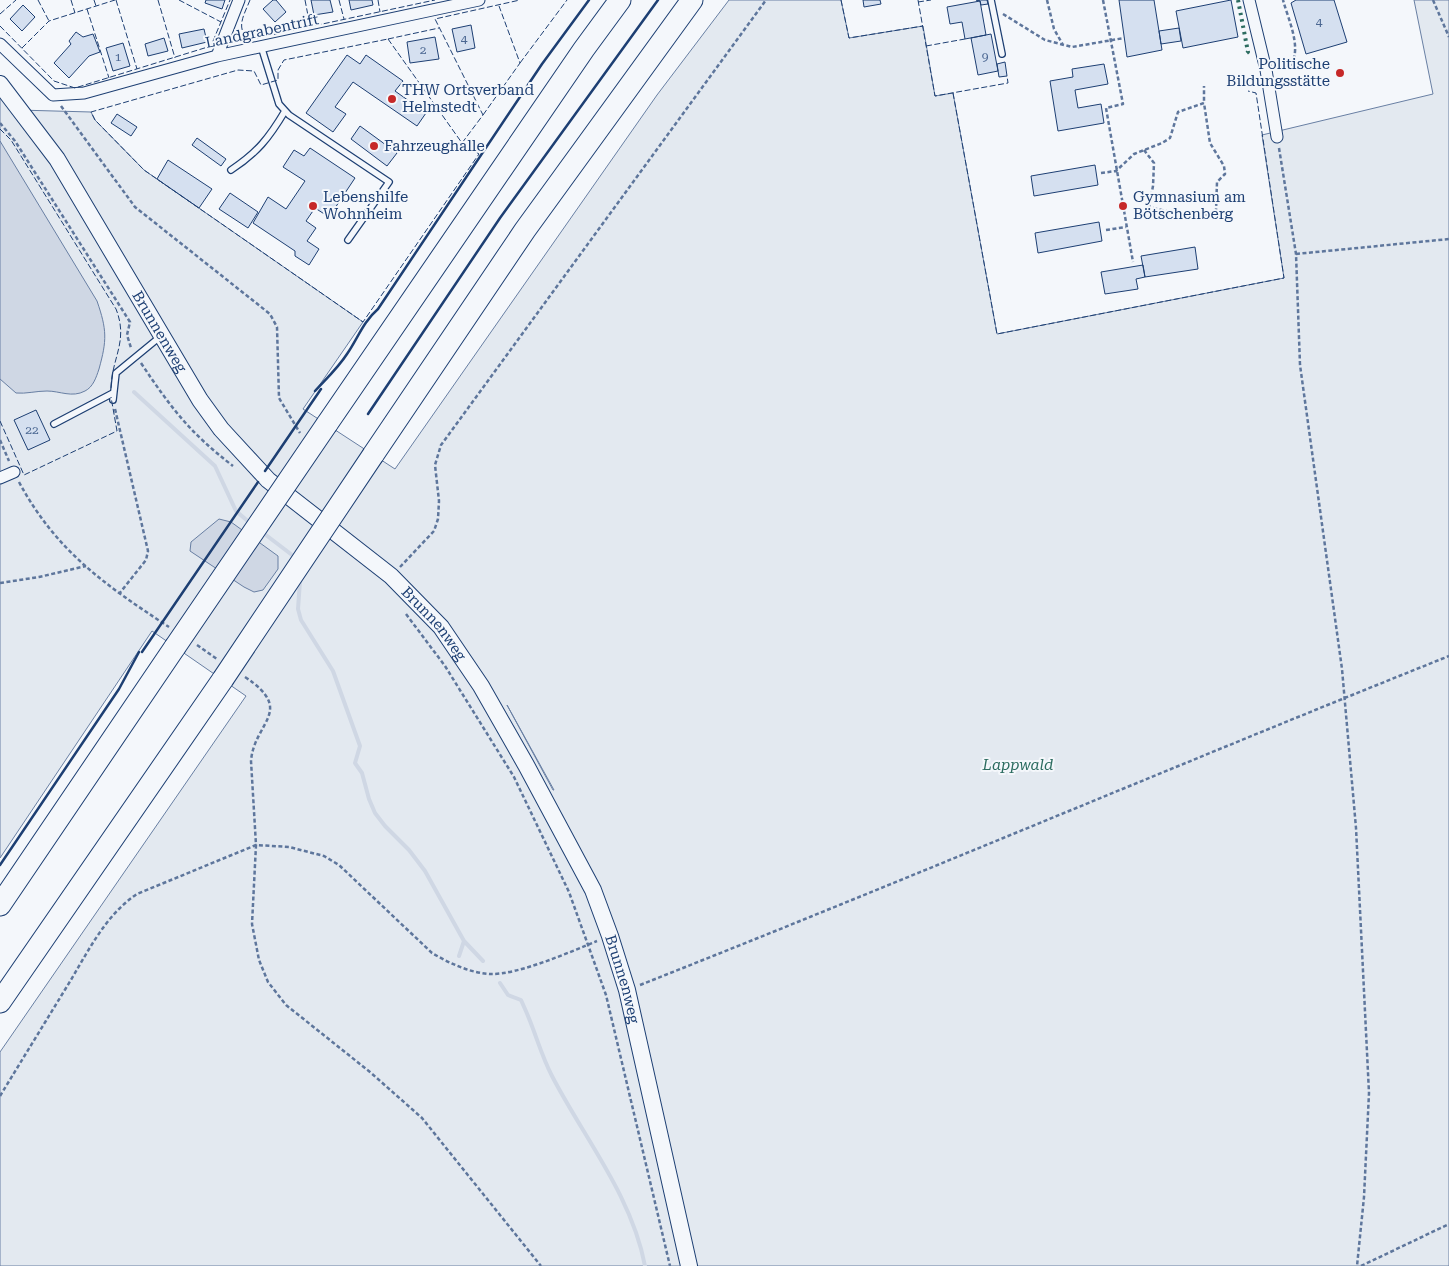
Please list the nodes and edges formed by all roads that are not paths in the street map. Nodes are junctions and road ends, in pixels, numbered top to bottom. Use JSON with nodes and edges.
{"nodes":[{"id":1,"x":239,"y":0,"type":"edge"},
{"id":2,"x":479,"y":0,"type":"edge"},
{"id":3,"x":620,"y":0,"type":"edge"},
{"id":4,"x":692,"y":0,"type":"edge"},
{"id":5,"x":991,"y":0,"type":"edge"},
{"id":6,"x":1249,"y":0,"type":"edge"},
{"id":7,"x":464,"y":2,"type":"edge"},
{"id":8,"x":0,"y":44,"type":"edge"},
{"id":9,"x":261,"y":46,"type":"junction"},
{"id":10,"x":1002,"y":54,"type":"dead end"},
{"id":11,"x":217,"y":56,"type":"junction"},
{"id":12,"x":0,"y":84,"type":"edge"},
{"id":13,"x":285,"y":111,"type":"junction"},
{"id":14,"x":1277,"y":137,"type":"road end"},
{"id":15,"x":231,"y":170,"type":"dead end"},
{"id":16,"x":348,"y":240,"type":"dead end"},
{"id":17,"x":162,"y":335,"type":"junction"},
{"id":18,"x":113,"y":393,"type":"junction"},
{"id":19,"x":113,"y":400,"type":"road end"},
{"id":20,"x":54,"y":424,"type":"dead end"},
{"id":21,"x":14,"y":472,"type":"road end"},
{"id":22,"x":0,"y":478,"type":"edge"},
{"id":23,"x":0,"y":905,"type":"edge"},
{"id":24,"x":0,"y":1002,"type":"edge"},
{"id":25,"x":690,"y":1266,"type":"edge"}],
"edges":[{"from":1,"to":11,"type":"street"},
{"from":2,"to":7,"type":"street","name":"Landgrabentrift"},
{"from":3,"to":23,"type":"highway","bridge":true},
{"from":4,"to":24,"type":"highway","bridge":true},
{"from":5,"to":10,"type":"lane"},
{"from":6,"to":14,"type":"street"},
{"from":7,"to":9,"type":"street","name":"Landgrabentrift"},
{"from":8,"to":11,"type":"street","name":"Landgrabentrift"},
{"from":9,"to":11,"type":"street","name":"Landgrabentrift"},
{"from":9,"to":13,"type":"lane"},
{"from":12,"to":17,"type":"main road","name":"Brunnenweg"},
{"from":13,"to":15,"type":"lane"},
{"from":13,"to":16,"type":"lane"},
{"from":17,"to":18,"type":"lane"},
{"from":17,"to":25,"type":"main road","name":"Brunnenweg"},
{"from":18,"to":19,"type":"lane"},
{"from":18,"to":20,"type":"lane"},
{"from":21,"to":22,"type":"street"}]}
